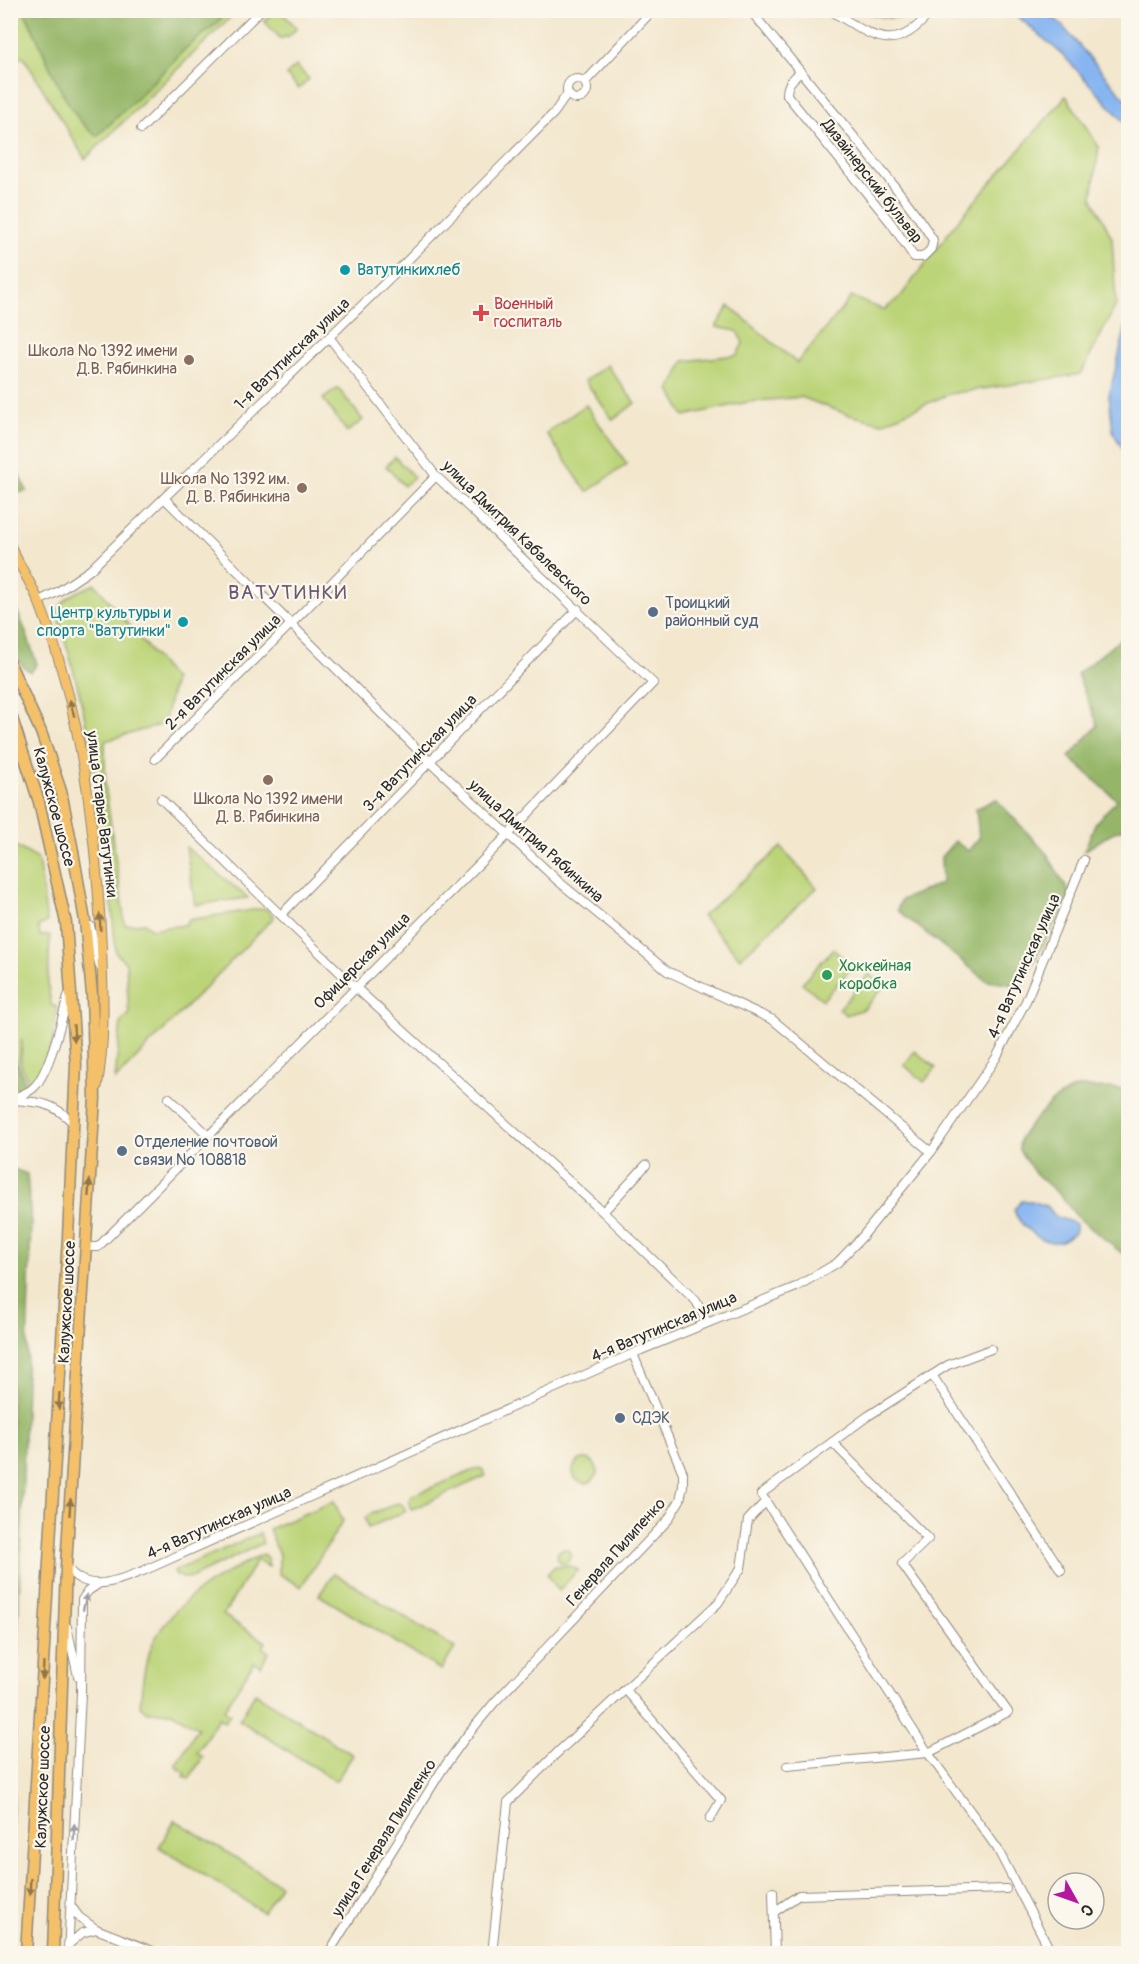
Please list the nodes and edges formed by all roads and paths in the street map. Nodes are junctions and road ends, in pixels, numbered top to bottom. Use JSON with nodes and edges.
{"nodes":[{"id":1,"x":261,"y":10,"type":"edge"},
{"id":2,"x":653,"y":10,"type":"edge"},
{"id":3,"x":750,"y":10,"type":"edge"},
{"id":4,"x":830,"y":10,"type":"edge"},
{"id":5,"x":932,"y":10,"type":"edge"},
{"id":6,"x":801,"y":72,"type":"junction"},
{"id":7,"x":585,"y":82,"type":"junction"},
{"id":8,"x":568,"y":93,"type":"junction"},
{"id":9,"x":576,"y":99,"type":"junction"},
{"id":10,"x":554,"y":113,"type":"junction"},
{"id":11,"x":141,"y":129,"type":"dead end"},
{"id":12,"x":329,"y":336,"type":"junction"},
{"id":13,"x":436,"y":476,"type":"junction"},
{"id":14,"x":164,"y":498,"type":"junction"},
{"id":15,"x":10,"y":545,"type":"edge"},
{"id":16,"x":39,"y":601,"type":"junction"},
{"id":17,"x":578,"y":609,"type":"junction"},
{"id":18,"x":290,"y":625,"type":"junction"},
{"id":19,"x":10,"y":664,"type":"edge"},
{"id":20,"x":653,"y":683,"type":"joint"},
{"id":21,"x":10,"y":712,"type":"edge"},
{"id":22,"x":10,"y":733,"type":"edge"},
{"id":23,"x":24,"y":757,"type":"junction"},
{"id":24,"x":154,"y":759,"type":"dead end"},
{"id":25,"x":430,"y":762,"type":"junction"},
{"id":26,"x":160,"y":799,"type":"dead end"},
{"id":27,"x":507,"y":835,"type":"junction"},
{"id":28,"x":1084,"y":860,"type":"dead end"},
{"id":29,"x":78,"y":880,"type":"junction"},
{"id":30,"x":281,"y":915,"type":"junction"},
{"id":31,"x":103,"y":980,"type":"junction"},
{"id":32,"x":71,"y":987,"type":"junction"},
{"id":33,"x":355,"y":987,"type":"junction"},
{"id":34,"x":95,"y":1098,"type":"junction"},
{"id":35,"x":169,"y":1098,"type":"dead end"},
{"id":36,"x":10,"y":1100,"type":"edge"},
{"id":37,"x":74,"y":1125,"type":"junction"},
{"id":38,"x":208,"y":1135,"type":"junction"},
{"id":39,"x":931,"y":1152,"type":"junction"},
{"id":40,"x":646,"y":1165,"type":"dead end"},
{"id":41,"x":603,"y":1212,"type":"junction"},
{"id":42,"x":85,"y":1246,"type":"junction"},
{"id":43,"x":707,"y":1322,"type":"junction"},
{"id":44,"x":991,"y":1349,"type":"dead end"},
{"id":45,"x":633,"y":1354,"type":"junction"},
{"id":46,"x":932,"y":1375,"type":"junction"},
{"id":47,"x":832,"y":1442,"type":"junction"},
{"id":48,"x":766,"y":1501,"type":"junction"},
{"id":49,"x":66,"y":1566,"type":"junction"},
{"id":50,"x":1061,"y":1570,"type":"dead end"},
{"id":51,"x":97,"y":1585,"type":"junction"},
{"id":52,"x":64,"y":1616,"type":"junction"},
{"id":53,"x":625,"y":1689,"type":"junction"},
{"id":54,"x":80,"y":1702,"type":"junction"},
{"id":55,"x":465,"y":1738,"type":"joint"},
{"id":56,"x":928,"y":1753,"type":"junction"},
{"id":57,"x":787,"y":1766,"type":"dead end"},
{"id":58,"x":710,"y":1819,"type":"dead end"},
{"id":59,"x":1006,"y":1889,"type":"dead end"},
{"id":60,"x":774,"y":1892,"type":"dead end"},
{"id":61,"x":70,"y":1904,"type":"junction"},
{"id":62,"x":774,"y":1912,"type":"junction"},
{"id":63,"x":96,"y":1929,"type":"junction"},
{"id":64,"x":68,"y":1949,"type":"edge"},
{"id":65,"x":26,"y":1953,"type":"edge"},
{"id":66,"x":52,"y":1953,"type":"edge"},
{"id":67,"x":160,"y":1953,"type":"edge"},
{"id":68,"x":328,"y":1953,"type":"edge"},
{"id":69,"x":492,"y":1953,"type":"edge"},
{"id":70,"x":775,"y":1953,"type":"edge"},
{"id":71,"x":1052,"y":1953,"type":"edge"}],
"edges":[{"from":1,"to":11,"type":"street"},
{"from":2,"to":7,"type":"street"},
{"from":3,"to":6,"type":"street","name":"Дизайнерский бульвар"},
{"from":4,"to":5,"type":"street"},
{"from":6,"to":6,"type":"street","name":"Дизайнерский бульвар"},
{"from":7,"to":8,"type":"street"},
{"from":7,"to":9,"type":"street"},
{"from":8,"to":9,"type":"street"},
{"from":8,"to":10,"type":"street","name":"1-я Ватутинская улица"},
{"from":9,"to":10,"type":"street","name":"1-я Ватутинская улица"},
{"from":10,"to":12,"type":"street","name":"1-я Ватутинская улица"},
{"from":12,"to":13,"type":"street","name":"улица Дмитрия Кабалевского"},
{"from":12,"to":14,"type":"street","name":"1-я Ватутинская улица"},
{"from":13,"to":17,"type":"street","name":"улица Дмитрия Кабалевского"},
{"from":13,"to":18,"type":"street","name":"2-я Ватутинская улица"},
{"from":14,"to":16,"type":"street","name":"1-я Ватутинская улица"},
{"from":14,"to":18,"type":"street","name":"улица Дмитрия Рябинкина"},
{"from":15,"to":16,"type":"main road","name":"улица Старые Ватутинки"},
{"from":31,"to":16,"type":"main road","name":"улица Старые Ватутинки","one_way":true},
{"from":17,"to":20,"type":"street","name":"улица Дмитрия Кабалевского"},
{"from":17,"to":25,"type":"street","name":"3-я Ватутинская улица"},
{"from":18,"to":24,"type":"street","name":"2-я Ватутинская улица"},
{"from":18,"to":25,"type":"street","name":"улица Дмитрия Рябинкина"},
{"from":19,"to":29,"type":"highway","name":"Калужское шоссе"},
{"from":20,"to":27,"type":"street","name":"Офицерская улица"},
{"from":21,"to":23,"type":"highway","name":"Калужское шоссе"},
{"from":22,"to":23,"type":"main road"},
{"from":23,"to":32,"type":"highway","name":"Калужское шоссе"},
{"from":25,"to":27,"type":"street","name":"улица Дмитрия Рябинкина"},
{"from":25,"to":30,"type":"street","name":"3-я Ватутинская улица"},
{"from":26,"to":30,"type":"street"},
{"from":27,"to":33,"type":"street","name":"Офицерская улица"},
{"from":27,"to":39,"type":"street","name":"улица Дмитрия Рябинкина"},
{"from":28,"to":39,"type":"street","name":"4-я Ватутинская улица"},
{"from":29,"to":31,"type":"street"},
{"from":29,"to":34,"type":"highway","name":"Калужское шоссе"},
{"from":30,"to":33,"type":"street"},
{"from":31,"to":34,"type":"main road","name":"улица Старые Ватутинки"},
{"from":32,"to":36,"type":"street"},
{"from":32,"to":37,"type":"highway","name":"Калужское шоссе","one_way":true},
{"from":33,"to":38,"type":"street","name":"Офицерская улица"},
{"from":33,"to":41,"type":"street"},
{"from":42,"to":34,"type":"highway","name":"Калужское шоссе","one_way":true},
{"from":35,"to":38,"type":"street"},
{"from":36,"to":37,"type":"street"},
{"from":37,"to":65,"type":"highway","name":"Калужское шоссе","one_way":true},
{"from":38,"to":42,"type":"street","name":"Офицерская улица"},
{"from":39,"to":43,"type":"street","name":"4-я Ватутинская улица"},
{"from":40,"to":41,"type":"street"},
{"from":41,"to":43,"type":"street"},
{"from":49,"to":42,"type":"highway","name":"Калужское шоссе","one_way":true},
{"from":43,"to":45,"type":"street","name":"4-я Ватутинская улица"},
{"from":44,"to":46,"type":"street"},
{"from":45,"to":51,"type":"street","name":"4-я Ватутинская улица"},
{"from":45,"to":55,"type":"street","name":"Генерала Пилипенко"},
{"from":46,"to":47,"type":"street"},
{"from":46,"to":50,"type":"street"},
{"from":47,"to":48,"type":"street"},
{"from":47,"to":56,"type":"street"},
{"from":48,"to":53,"type":"street"},
{"from":48,"to":56,"type":"street"},
{"from":49,"to":51,"type":"street"},
{"from":49,"to":52,"type":"highway","name":"Калужское шоссе"},
{"from":54,"to":51,"type":"street","one_way":true},
{"from":52,"to":54,"type":"street"},
{"from":52,"to":66,"type":"highway","name":"Калужское шоссе"},
{"from":53,"to":58,"type":"street"},
{"from":53,"to":69,"type":"street"},
{"from":61,"to":54,"type":"street","one_way":true},
{"from":55,"to":68,"type":"street","name":"улица Генерала Пилипенко"},
{"from":56,"to":57,"type":"street"},
{"from":56,"to":71,"type":"street"},
{"from":59,"to":62,"type":"street"},
{"from":60,"to":62,"type":"street"},
{"from":61,"to":63,"type":"street"},
{"from":61,"to":64,"type":"street"},
{"from":62,"to":70,"type":"street"},
{"from":63,"to":64,"type":"street"},
{"from":63,"to":67,"type":"street"}]}
